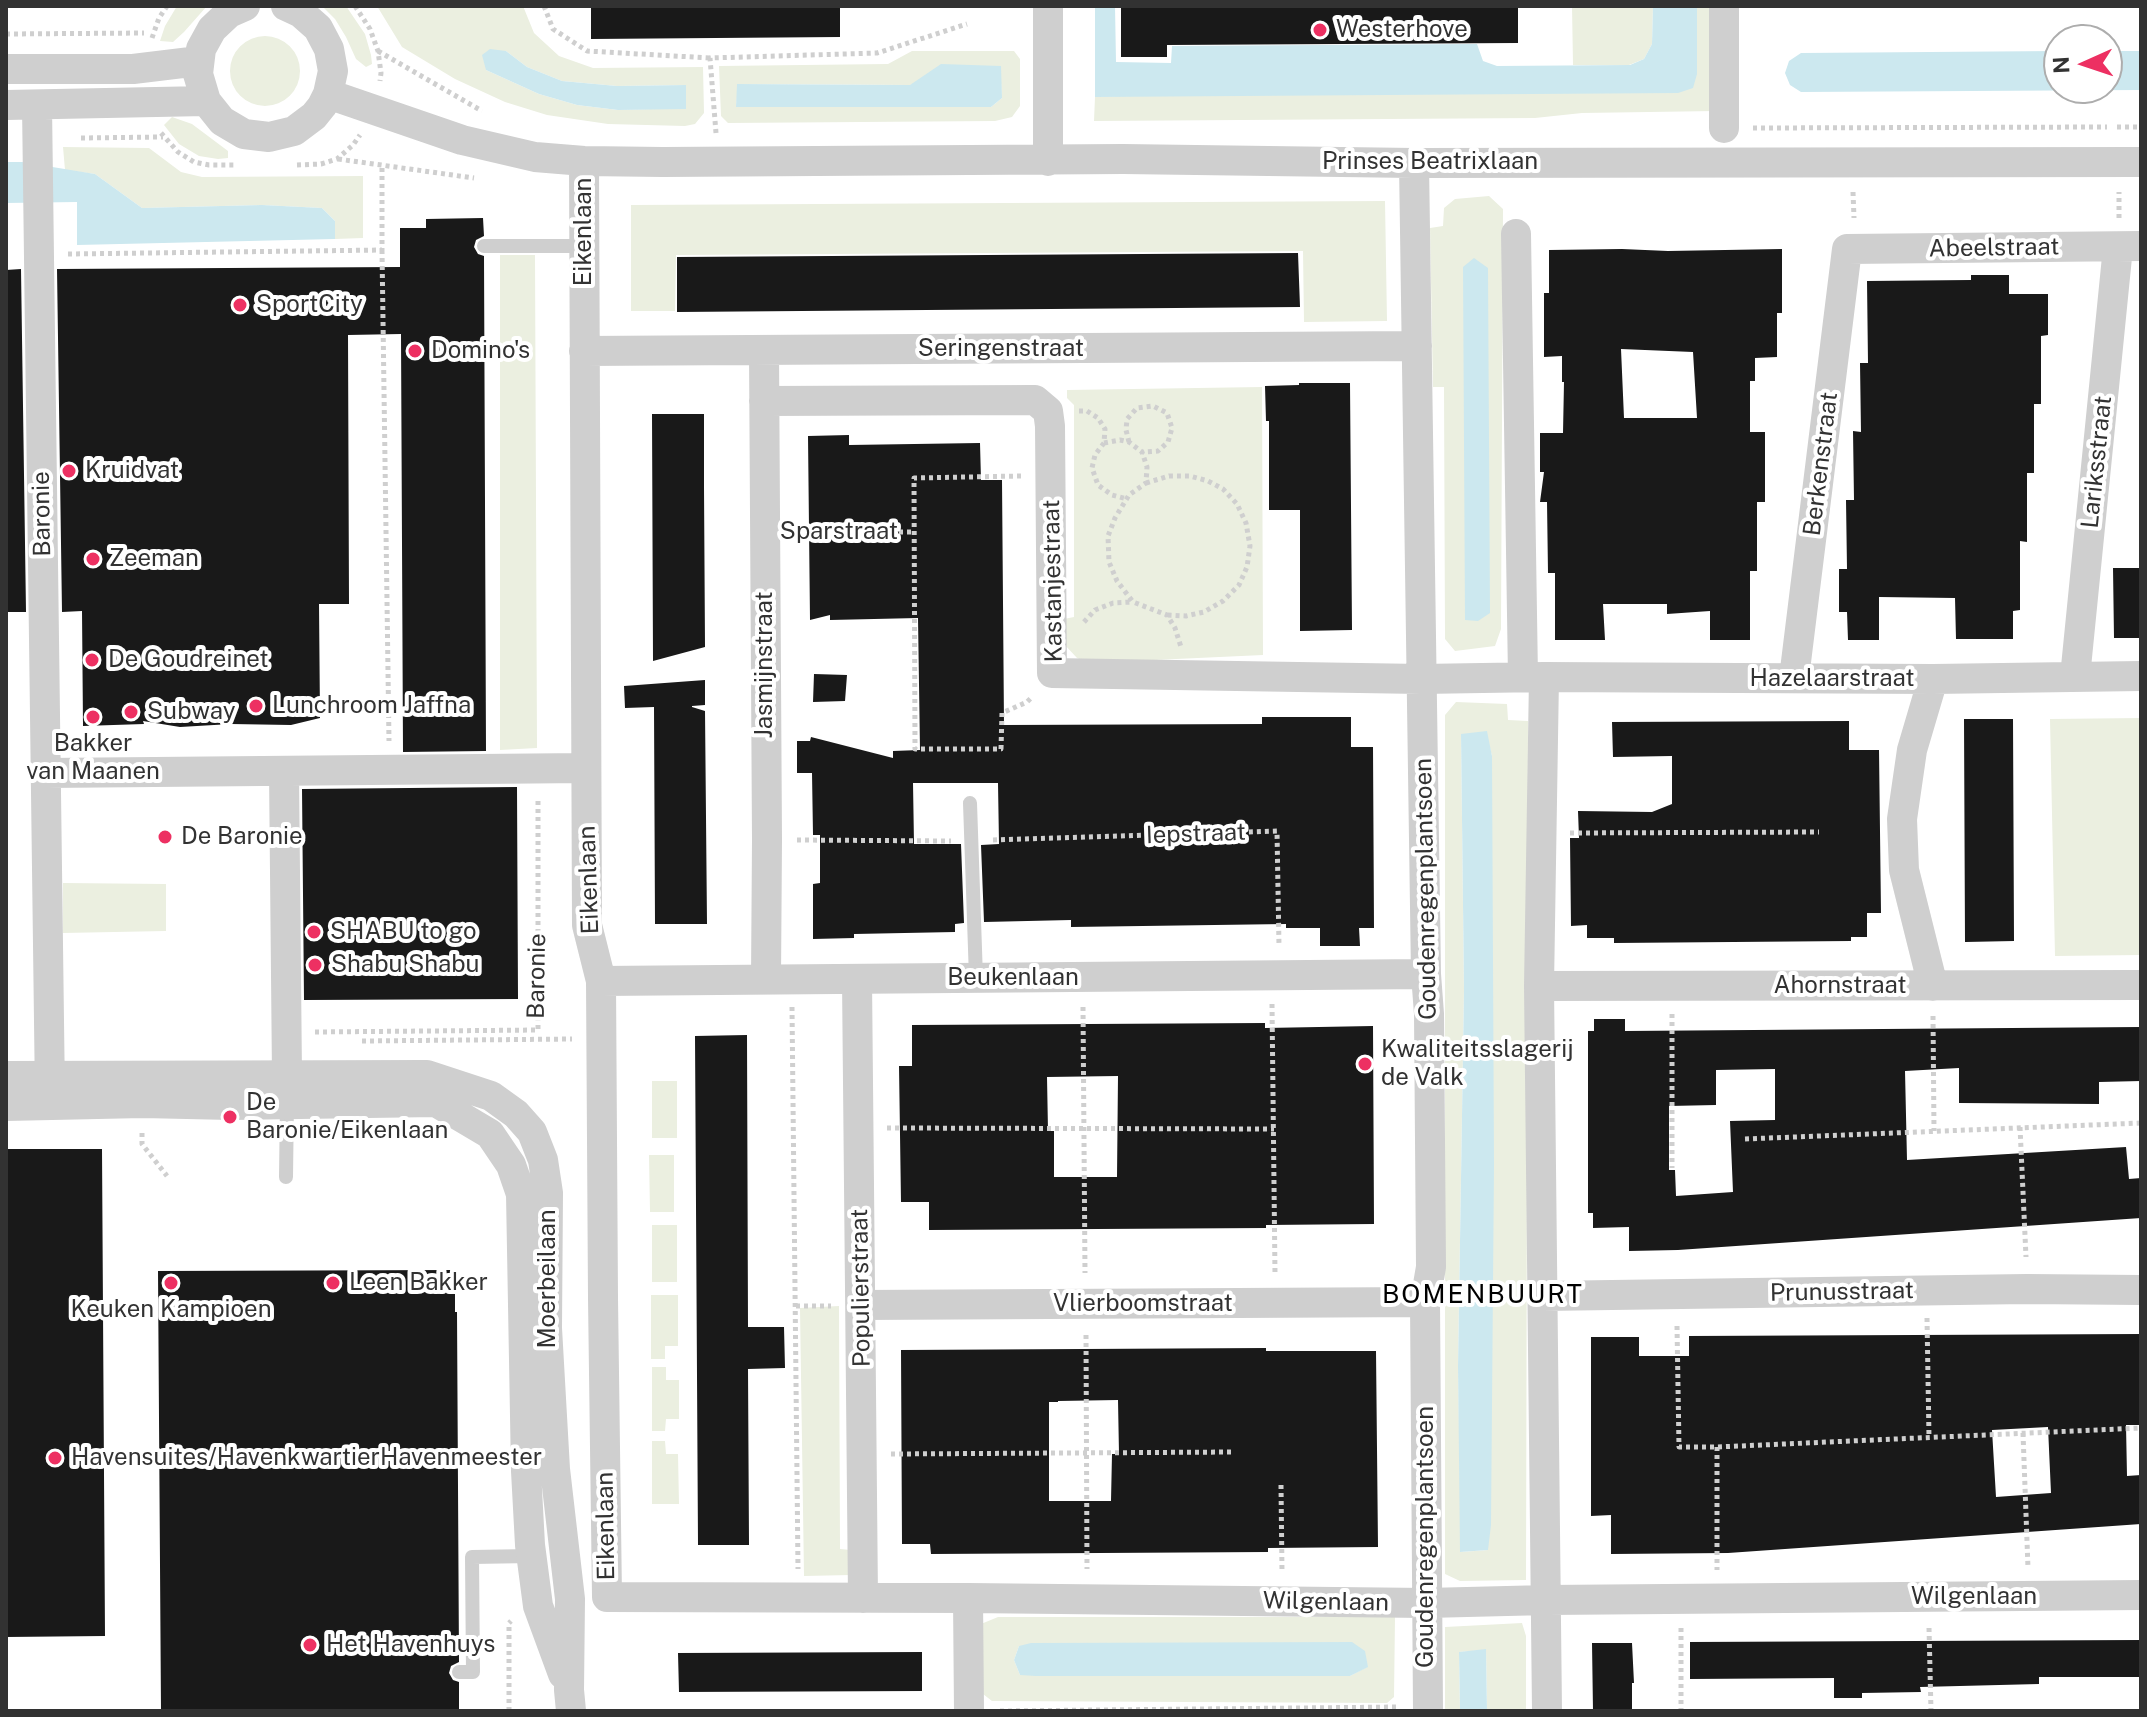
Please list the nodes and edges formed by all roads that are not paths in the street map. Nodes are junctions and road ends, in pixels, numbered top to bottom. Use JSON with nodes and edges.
{"nodes":[{"id":1,"x":1048,"y":6,"type":"edge"},
{"id":2,"x":1724,"y":6,"type":"edge"},
{"id":3,"x":241,"y":7,"type":"edge"},
{"id":4,"x":289,"y":7,"type":"edge"},
{"id":5,"x":199,"y":61,"type":"junction"},
{"id":6,"x":6,"y":69,"type":"edge"},
{"id":7,"x":37,"y":86,"type":"junction"},
{"id":8,"x":328,"y":94,"type":"junction"},
{"id":9,"x":206,"y":101,"type":"junction"},
{"id":10,"x":6,"y":105,"type":"edge"},
{"id":11,"x":1724,"y":128,"type":"dead end"},
{"id":12,"x":584,"y":161,"type":"junction"},
{"id":13,"x":1048,"y":161,"type":"junction"},
{"id":14,"x":2141,"y":162,"type":"edge"},
{"id":15,"x":1414,"y":163,"type":"junction"},
{"id":16,"x":1516,"y":234,"type":"dead end"},
{"id":17,"x":484,"y":246,"type":"dead end"},
{"id":18,"x":585,"y":246,"type":"junction"},
{"id":19,"x":2130,"y":246,"type":"edge"},
{"id":20,"x":1847,"y":249,"type":"joint"},
{"id":21,"x":1417,"y":346,"type":"junction"},
{"id":22,"x":584,"y":351,"type":"junction"},
{"id":23,"x":764,"y":351,"type":"junction"},
{"id":24,"x":764,"y":401,"type":"junction"},
{"id":25,"x":2141,"y":676,"type":"edge"},
{"id":26,"x":1533,"y":677,"type":"junction"},
{"id":27,"x":2075,"y":677,"type":"junction"},
{"id":28,"x":1794,"y":678,"type":"junction"},
{"id":29,"x":1421,"y":679,"type":"junction"},
{"id":30,"x":1933,"y":679,"type":"junction"},
{"id":31,"x":586,"y":768,"type":"junction"},
{"id":32,"x":284,"y":771,"type":"junction"},
{"id":33,"x":46,"y":773,"type":"junction"},
{"id":34,"x":970,"y":803,"type":"dead end"},
{"id":35,"x":1426,"y":974,"type":"junction"},
{"id":36,"x":976,"y":978,"type":"junction"},
{"id":37,"x":779,"y":979,"type":"junction"},
{"id":38,"x":857,"y":979,"type":"junction"},
{"id":39,"x":601,"y":981,"type":"junction"},
{"id":40,"x":2141,"y":985,"type":"edge"},
{"id":41,"x":1539,"y":986,"type":"junction"},
{"id":42,"x":1933,"y":986,"type":"junction"},
{"id":43,"x":6,"y":1076,"type":"edge"},
{"id":44,"x":50,"y":1076,"type":"junction"},
{"id":45,"x":287,"y":1090,"type":"junction"},
{"id":46,"x":6,"y":1106,"type":"edge"},
{"id":47,"x":50,"y":1106,"type":"junction"},
{"id":48,"x":286,"y":1177,"type":"dead end"},
{"id":49,"x":2141,"y":1290,"type":"edge"},
{"id":50,"x":1543,"y":1296,"type":"junction"},
{"id":51,"x":1425,"y":1302,"type":"junction"},
{"id":52,"x":861,"y":1305,"type":"junction"},
{"id":53,"x":531,"y":1556,"type":"junction"},
{"id":54,"x":2141,"y":1595,"type":"edge"},
{"id":55,"x":607,"y":1597,"type":"joint"},
{"id":56,"x":863,"y":1598,"type":"junction"},
{"id":57,"x":968,"y":1598,"type":"junction"},
{"id":58,"x":1547,"y":1600,"type":"junction"},
{"id":59,"x":1427,"y":1603,"type":"junction"},
{"id":60,"x":459,"y":1672,"type":"dead end"},
{"id":61,"x":570,"y":1701,"type":"edge"},
{"id":62,"x":1428,"y":1709,"type":"edge"},
{"id":63,"x":969,"y":1711,"type":"edge"},
{"id":64,"x":1547,"y":1711,"type":"edge"}],
"edges":[{"from":1,"to":13,"type":"street"},
{"from":2,"to":11,"type":"street"},
{"from":3,"to":5,"type":"street"},
{"from":4,"to":8,"type":"street"},
{"from":5,"to":7,"type":"street"},
{"from":5,"to":9,"type":"street"},
{"from":6,"to":7,"type":"street"},
{"from":7,"to":9,"type":"street"},
{"from":7,"to":10,"type":"street"},
{"from":7,"to":33,"type":"street","name":"Baronie"},
{"from":8,"to":9,"type":"street"},
{"from":8,"to":12,"type":"street","name":"Prinses Beatrixlaan"},
{"from":12,"to":13,"type":"street","name":"Prinses Beatrixlaan"},
{"from":12,"to":18,"type":"street","name":"Eikenlaan"},
{"from":13,"to":15,"type":"street","name":"Prinses Beatrixlaan"},
{"from":14,"to":15,"type":"street","name":"Prinses Beatrixlaan"},
{"from":15,"to":21,"type":"street","name":"Goudenregenplantsoen"},
{"from":16,"to":26,"type":"street"},
{"from":17,"to":18,"type":"lane"},
{"from":18,"to":22,"type":"street","name":"Eikenlaan"},
{"from":19,"to":20,"type":"street","name":"Abeelstraat"},
{"from":19,"to":27,"type":"street","name":"Lariksstraat"},
{"from":20,"to":28,"type":"street","name":"Berkenstraat"},
{"from":21,"to":23,"type":"street","name":"Seringenstraat"},
{"from":21,"to":29,"type":"street","name":"Goudenregenplantsoen"},
{"from":22,"to":23,"type":"street","name":"Seringenstraat"},
{"from":22,"to":31,"type":"street","name":"Eikenlaan"},
{"from":23,"to":24,"type":"street","name":"Jasmijnstraat"},
{"from":24,"to":29,"type":"street","name":"Kastanjestraat"},
{"from":24,"to":37,"type":"street","name":"Jasmijnstraat"},
{"from":25,"to":27,"type":"street","name":"Hazelaarstraat"},
{"from":26,"to":28,"type":"street","name":"Hazelaarstraat"},
{"from":26,"to":29,"type":"street","name":"Hazelaarstraat"},
{"from":26,"to":41,"type":"street"},
{"from":27,"to":30,"type":"street","name":"Hazelaarstraat"},
{"from":28,"to":30,"type":"street","name":"Hazelaarstraat"},
{"from":29,"to":35,"type":"street","name":"Goudenregenplantsoen"},
{"from":30,"to":42,"type":"street"},
{"from":31,"to":32,"type":"street"},
{"from":31,"to":39,"type":"street","name":"Eikenlaan"},
{"from":32,"to":33,"type":"street"},
{"from":32,"to":45,"type":"street"},
{"from":33,"to":44,"type":"street","name":"Baronie"},
{"from":34,"to":36,"type":"lane"},
{"from":35,"to":36,"type":"street","name":"Beukenlaan"},
{"from":35,"to":51,"type":"street","name":"Goudenregenplantsoen"},
{"from":36,"to":38,"type":"street","name":"Beukenlaan"},
{"from":37,"to":38,"type":"street","name":"Beukenlaan"},
{"from":37,"to":39,"type":"street","name":"Beukenlaan"},
{"from":38,"to":52,"type":"street","name":"Populierstraat"},
{"from":39,"to":55,"type":"street","name":"Eikenlaan"},
{"from":40,"to":42,"type":"street","name":"Ahornstraat"},
{"from":41,"to":42,"type":"street","name":"Ahornstraat"},
{"from":41,"to":50,"type":"street"},
{"from":43,"to":44,"type":"street","name":"Moerbeilaan"},
{"from":44,"to":45,"type":"street","name":"Moerbeilaan"},
{"from":44,"to":47,"type":"street","name":"Baronie"},
{"from":45,"to":47,"type":"street","name":"Moerbeilaan"},
{"from":45,"to":48,"type":"lane"},
{"from":45,"to":53,"type":"street","name":"Moerbeilaan"},
{"from":45,"to":61,"type":"street","name":"Moerbeilaan"},
{"from":46,"to":47,"type":"street","name":"Moerbeilaan"},
{"from":49,"to":50,"type":"street","name":"Prunusstraat"},
{"from":50,"to":58,"type":"street"},
{"from":51,"to":52,"type":"street","name":"Vlierboomstraat"},
{"from":51,"to":59,"type":"street","name":"Goudenregenplantsoen"},
{"from":52,"to":56,"type":"street","name":"Populierstraat"},
{"from":53,"to":60,"type":"lane"},
{"from":53,"to":61,"type":"street","name":"Moerbeilaan"},
{"from":54,"to":58,"type":"street","name":"Wilgenlaan"},
{"from":55,"to":56,"type":"street","name":"Wilgenlaan"},
{"from":56,"to":57,"type":"street","name":"Wilgenlaan"},
{"from":57,"to":59,"type":"street","name":"Wilgenlaan"},
{"from":57,"to":63,"type":"street"},
{"from":58,"to":59,"type":"street","name":"Wilgenlaan"},
{"from":58,"to":64,"type":"street"},
{"from":59,"to":62,"type":"street","name":"Goudenregenplantsoen"}]}
